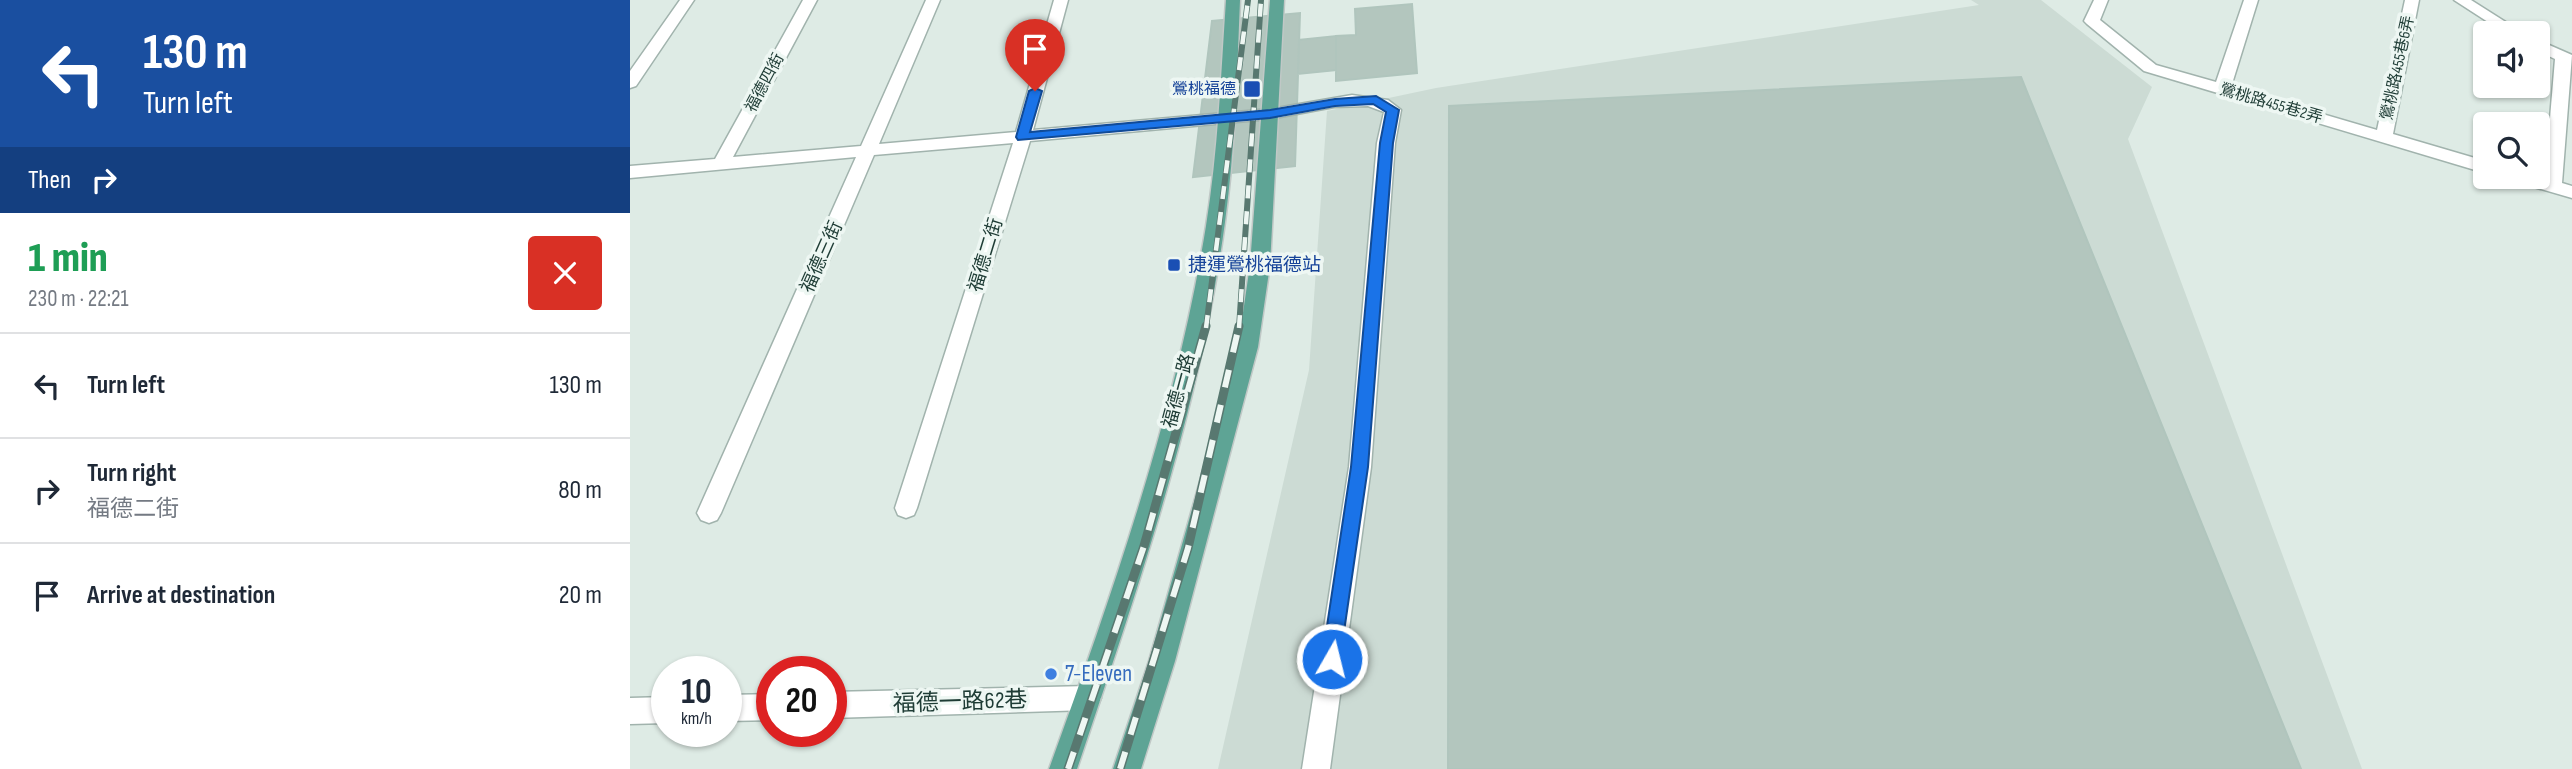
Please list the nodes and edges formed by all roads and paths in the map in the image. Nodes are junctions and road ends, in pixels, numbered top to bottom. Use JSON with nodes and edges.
{"nodes":[{"id":1,"x":687,"y":0,"type":"edge"},
{"id":2,"x":810,"y":0,"type":"edge"},
{"id":3,"x":933,"y":0,"type":"edge"},
{"id":4,"x":1061,"y":0,"type":"edge"},
{"id":5,"x":1233,"y":0,"type":"edge"},
{"id":6,"x":1277,"y":0,"type":"edge"},
{"id":7,"x":2101,"y":0,"type":"edge"},
{"id":8,"x":2251,"y":0,"type":"edge"},
{"id":9,"x":2412,"y":0,"type":"edge"},
{"id":10,"x":2461,"y":0,"type":"edge"},
{"id":11,"x":2495,"y":21,"type":"edge"},
{"id":12,"x":2550,"y":51,"type":"edge"},
{"id":13,"x":2567,"y":59,"type":"edge"},
{"id":14,"x":630,"y":83,"type":"edge"},
{"id":15,"x":2222,"y":89,"type":"junction"},
{"id":16,"x":1270,"y":114,"type":"junction"},
{"id":17,"x":1226,"y":118,"type":"junction"},
{"id":18,"x":1023,"y":137,"type":"junction"},
{"id":19,"x":2384,"y":137,"type":"junction"},
{"id":20,"x":869,"y":151,"type":"junction"},
{"id":21,"x":2473,"y":163,"type":"edge"},
{"id":22,"x":720,"y":165,"type":"junction"},
{"id":23,"x":630,"y":172,"type":"edge"},
{"id":24,"x":2550,"y":186,"type":"edge"},
{"id":25,"x":2553,"y":187,"type":"junction"},
{"id":26,"x":2572,"y":192,"type":"edge"},
{"id":27,"x":906,"y":508,"type":"dead end"},
{"id":28,"x":709,"y":513,"type":"dead end"},
{"id":29,"x":1088,"y":698,"type":"junction"},
{"id":30,"x":847,"y":705,"type":"edge"},
{"id":31,"x":651,"y":710,"type":"edge"},
{"id":32,"x":630,"y":711,"type":"edge"},
{"id":33,"x":1063,"y":769,"type":"edge"},
{"id":34,"x":1127,"y":769,"type":"edge"},
{"id":35,"x":1316,"y":769,"type":"edge"}],
"edges":[{"from":1,"to":14,"type":"street"},
{"from":2,"to":22,"type":"street","name":"福德四街"},
{"from":3,"to":20,"type":"street","name":"福德三街"},
{"from":4,"to":18,"type":"street","name":"福德二街"},
{"from":5,"to":17,"type":"main road","name":"福德一路"},
{"from":6,"to":16,"type":"main road"},
{"from":7,"to":15,"type":"street","name":"鶯桃路455巷2弄"},
{"from":8,"to":15,"type":"street"},
{"from":9,"to":19,"type":"street","name":"鶯桃路455巷6弄"},
{"from":10,"to":11,"type":"street"},
{"from":12,"to":13,"type":"street"},
{"from":13,"to":25,"type":"street"},
{"from":15,"to":19,"type":"street","name":"鶯桃路455巷2弄"},
{"from":16,"to":17,"type":"street"},
{"from":16,"to":34,"type":"main road"},
{"from":16,"to":35,"type":"street"},
{"from":17,"to":18,"type":"street"},
{"from":17,"to":29,"type":"main road","name":"福德一路"},
{"from":18,"to":20,"type":"street"},
{"from":18,"to":27,"type":"street","name":"福德二街"},
{"from":19,"to":21,"type":"street","name":"鶯桃路455巷2弄"},
{"from":20,"to":22,"type":"street"},
{"from":20,"to":28,"type":"street","name":"福德三街"},
{"from":22,"to":23,"type":"street"},
{"from":24,"to":25,"type":"street"},
{"from":25,"to":26,"type":"street"},
{"from":29,"to":30,"type":"street","name":"福德一路62巷"},
{"from":29,"to":33,"type":"main road","name":"福德一路"},
{"from":31,"to":32,"type":"street"}]}
